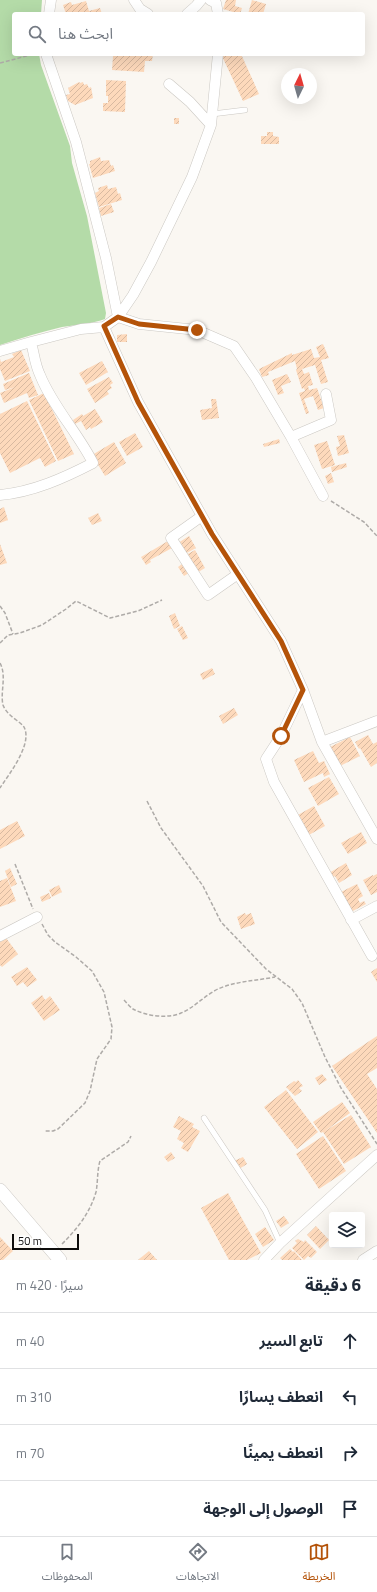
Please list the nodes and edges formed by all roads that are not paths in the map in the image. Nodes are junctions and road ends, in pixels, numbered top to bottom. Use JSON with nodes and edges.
{"nodes":[{"id":1,"x":51,"y":0,"type":"edge"},
{"id":2,"x":134,"y":0,"type":"edge"},
{"id":3,"x":201,"y":0,"type":"edge"},
{"id":4,"x":210,"y":0,"type":"edge"},
{"id":5,"x":49,"y":12,"type":"edge"},
{"id":6,"x":145,"y":12,"type":"edge"},
{"id":7,"x":189,"y":12,"type":"edge"},
{"id":8,"x":218,"y":12,"type":"edge"},
{"id":9,"x":47,"y":56,"type":"edge"},
{"id":10,"x":218,"y":56,"type":"edge"},
{"id":11,"x":169,"y":84,"type":"dead end"},
{"id":12,"x":245,"y":110,"type":"dead end"},
{"id":13,"x":212,"y":114,"type":"junction"},
{"id":14,"x":211,"y":125,"type":"junction"},
{"id":15,"x":118,"y":317,"type":"junction"},
{"id":16,"x":104,"y":327,"type":"junction"},
{"id":17,"x":31,"y":342,"type":"junction"},
{"id":18,"x":0,"y":351,"type":"edge"},
{"id":19,"x":326,"y":394,"type":"dead end"},
{"id":20,"x":291,"y":437,"type":"junction"},
{"id":21,"x":0,"y":495,"type":"edge"},
{"id":22,"x":323,"y":496,"type":"road end"},
{"id":23,"x":202,"y":516,"type":"junction"},
{"id":24,"x":238,"y":574,"type":"junction"},
{"id":25,"x":303,"y":690,"type":"junction"},
{"id":26,"x":377,"y":721,"type":"edge"},
{"id":27,"x":322,"y":742,"type":"junction"},
{"id":28,"x":377,"y":839,"type":"edge"},
{"id":29,"x":377,"y":906,"type":"edge"},
{"id":30,"x":37,"y":916,"type":"road end"},
{"id":31,"x":352,"y":920,"type":"junction"},
{"id":32,"x":0,"y":936,"type":"edge"},
{"id":33,"x":372,"y":956,"type":"dead end"},
{"id":34,"x":204,"y":1118,"type":"dead end"},
{"id":35,"x":377,"y":1155,"type":"edge"},
{"id":36,"x":0,"y":1190,"type":"edge"},
{"id":37,"x":280,"y":1243,"type":"junction"},
{"id":38,"x":377,"y":1251,"type":"edge"},
{"id":39,"x":56,"y":1256,"type":"edge"},
{"id":40,"x":264,"y":1260,"type":"edge"},
{"id":41,"x":363,"y":1260,"type":"edge"}],
"edges":[{"from":1,"to":5,"type":"street"},
{"from":2,"to":6,"type":"street"},
{"from":3,"to":7,"type":"street"},
{"from":4,"to":8,"type":"street"},
{"from":9,"to":15,"type":"street"},
{"from":10,"to":13,"type":"street"},
{"from":11,"to":14,"type":"street"},
{"from":12,"to":13,"type":"lane"},
{"from":13,"to":14,"type":"street"},
{"from":14,"to":15,"type":"street"},
{"from":15,"to":16,"type":"street"},
{"from":15,"to":20,"type":"street"},
{"from":16,"to":17,"type":"street"},
{"from":16,"to":23,"type":"street"},
{"from":17,"to":18,"type":"street"},
{"from":17,"to":21,"type":"street"},
{"from":19,"to":20,"type":"street"},
{"from":20,"to":22,"type":"street"},
{"from":23,"to":24,"type":"street"},
{"from":23,"to":24,"type":"street"},
{"from":24,"to":25,"type":"street"},
{"from":25,"to":27,"type":"street"},
{"from":25,"to":31,"type":"street"},
{"from":26,"to":27,"type":"street"},
{"from":27,"to":28,"type":"street"},
{"from":29,"to":31,"type":"street"},
{"from":30,"to":32,"type":"street"},
{"from":31,"to":33,"type":"street"},
{"from":34,"to":37,"type":"lane"},
{"from":35,"to":37,"type":"street"},
{"from":36,"to":39,"type":"street"},
{"from":37,"to":40,"type":"street"},
{"from":38,"to":41,"type":"street"}]}
